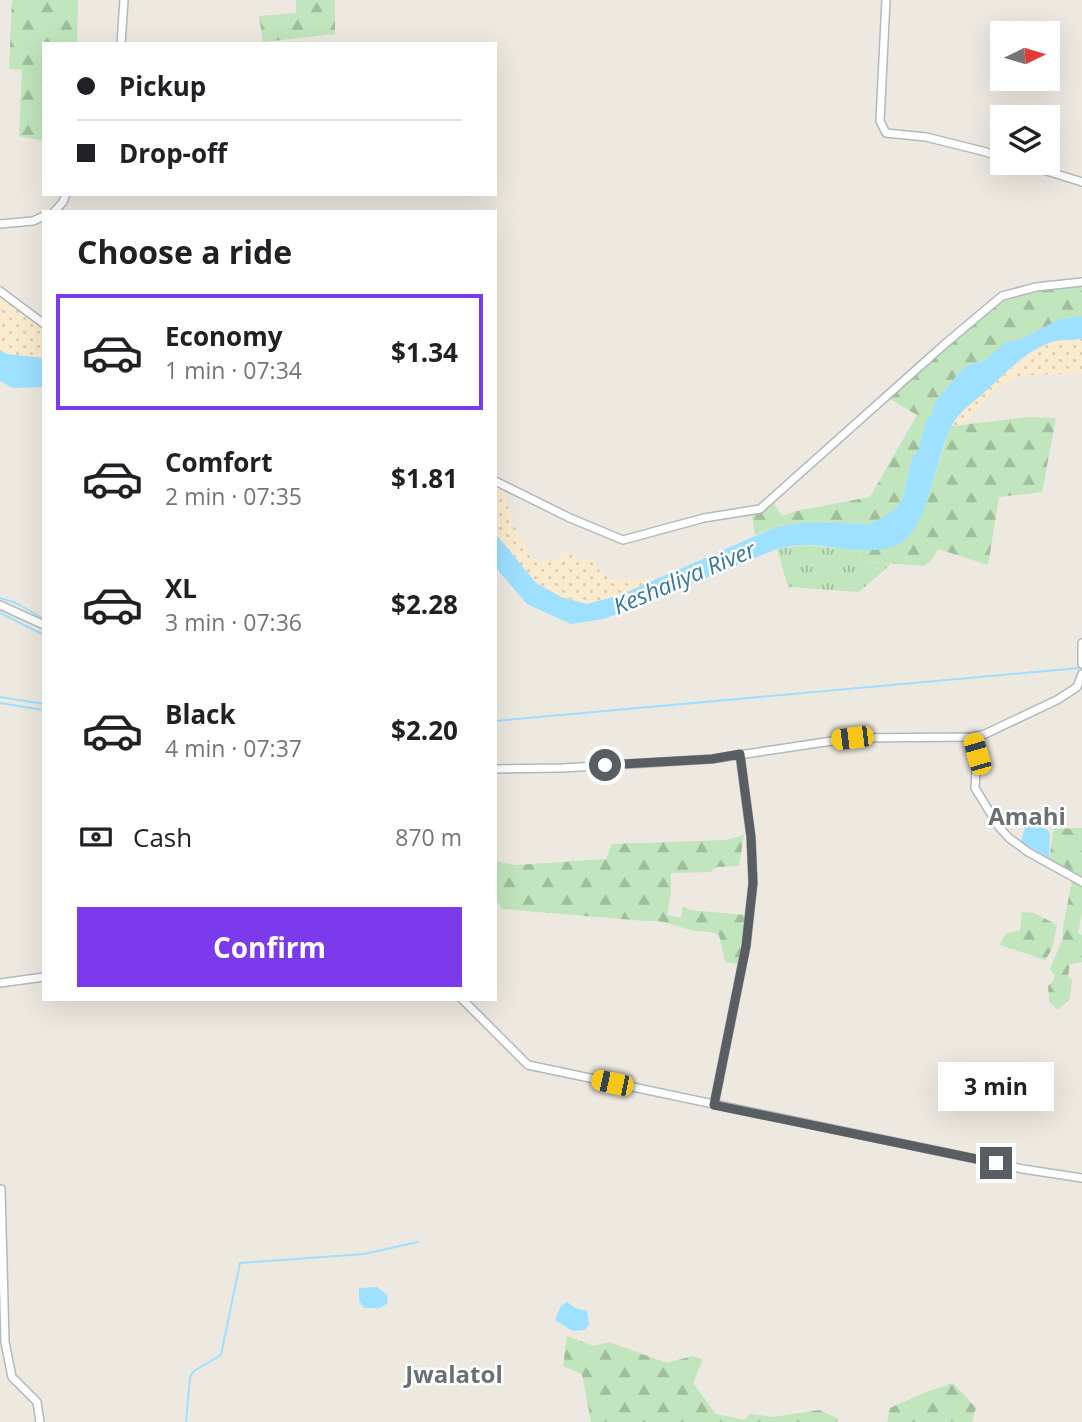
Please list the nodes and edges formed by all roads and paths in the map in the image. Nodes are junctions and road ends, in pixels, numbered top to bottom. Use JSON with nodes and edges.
{"nodes":[{"id":1,"x":124,"y":0,"type":"edge"},
{"id":2,"x":886,"y":0,"type":"edge"},
{"id":3,"x":121,"y":42,"type":"edge"},
{"id":4,"x":990,"y":154,"type":"edge"},
{"id":5,"x":1059,"y":175,"type":"edge"},
{"id":6,"x":1082,"y":182,"type":"edge"},
{"id":7,"x":42,"y":217,"type":"edge"},
{"id":8,"x":0,"y":224,"type":"edge"},
{"id":9,"x":1082,"y":282,"type":"edge"},
{"id":10,"x":0,"y":291,"type":"edge"},
{"id":11,"x":42,"y":322,"type":"edge"},
{"id":12,"x":497,"y":482,"type":"edge"},
{"id":13,"x":0,"y":605,"type":"edge"},
{"id":14,"x":42,"y":624,"type":"edge"},
{"id":15,"x":1082,"y":643,"type":"edge"},
{"id":16,"x":1082,"y":663,"type":"edge"},
{"id":17,"x":1082,"y":674,"type":"edge"},
{"id":18,"x":972,"y":737,"type":"junction"},
{"id":19,"x":740,"y":754,"type":"junction"},
{"id":20,"x":497,"y":769,"type":"edge"},
{"id":21,"x":1082,"y":882,"type":"edge"},
{"id":22,"x":42,"y":978,"type":"edge"},
{"id":23,"x":0,"y":983,"type":"edge"},
{"id":24,"x":464,"y":1001,"type":"edge"},
{"id":25,"x":714,"y":1105,"type":"junction"},
{"id":26,"x":1082,"y":1178,"type":"edge"},
{"id":27,"x":1,"y":1189,"type":"edge"},
{"id":28,"x":40,"y":1422,"type":"edge"}],
"edges":[{"from":1,"to":3,"type":"street"},
{"from":2,"to":4,"type":"street"},
{"from":5,"to":6,"type":"street"},
{"from":7,"to":8,"type":"street"},
{"from":9,"to":12,"type":"street"},
{"from":10,"to":11,"type":"street"},
{"from":13,"to":14,"type":"street"},
{"from":15,"to":16,"type":"street"},
{"from":17,"to":18,"type":"street"},
{"from":18,"to":19,"type":"street"},
{"from":18,"to":21,"type":"street"},
{"from":19,"to":20,"type":"street"},
{"from":19,"to":25,"type":"street"},
{"from":22,"to":23,"type":"street"},
{"from":24,"to":25,"type":"street"},
{"from":25,"to":26,"type":"street"},
{"from":27,"to":28,"type":"street"}]}
